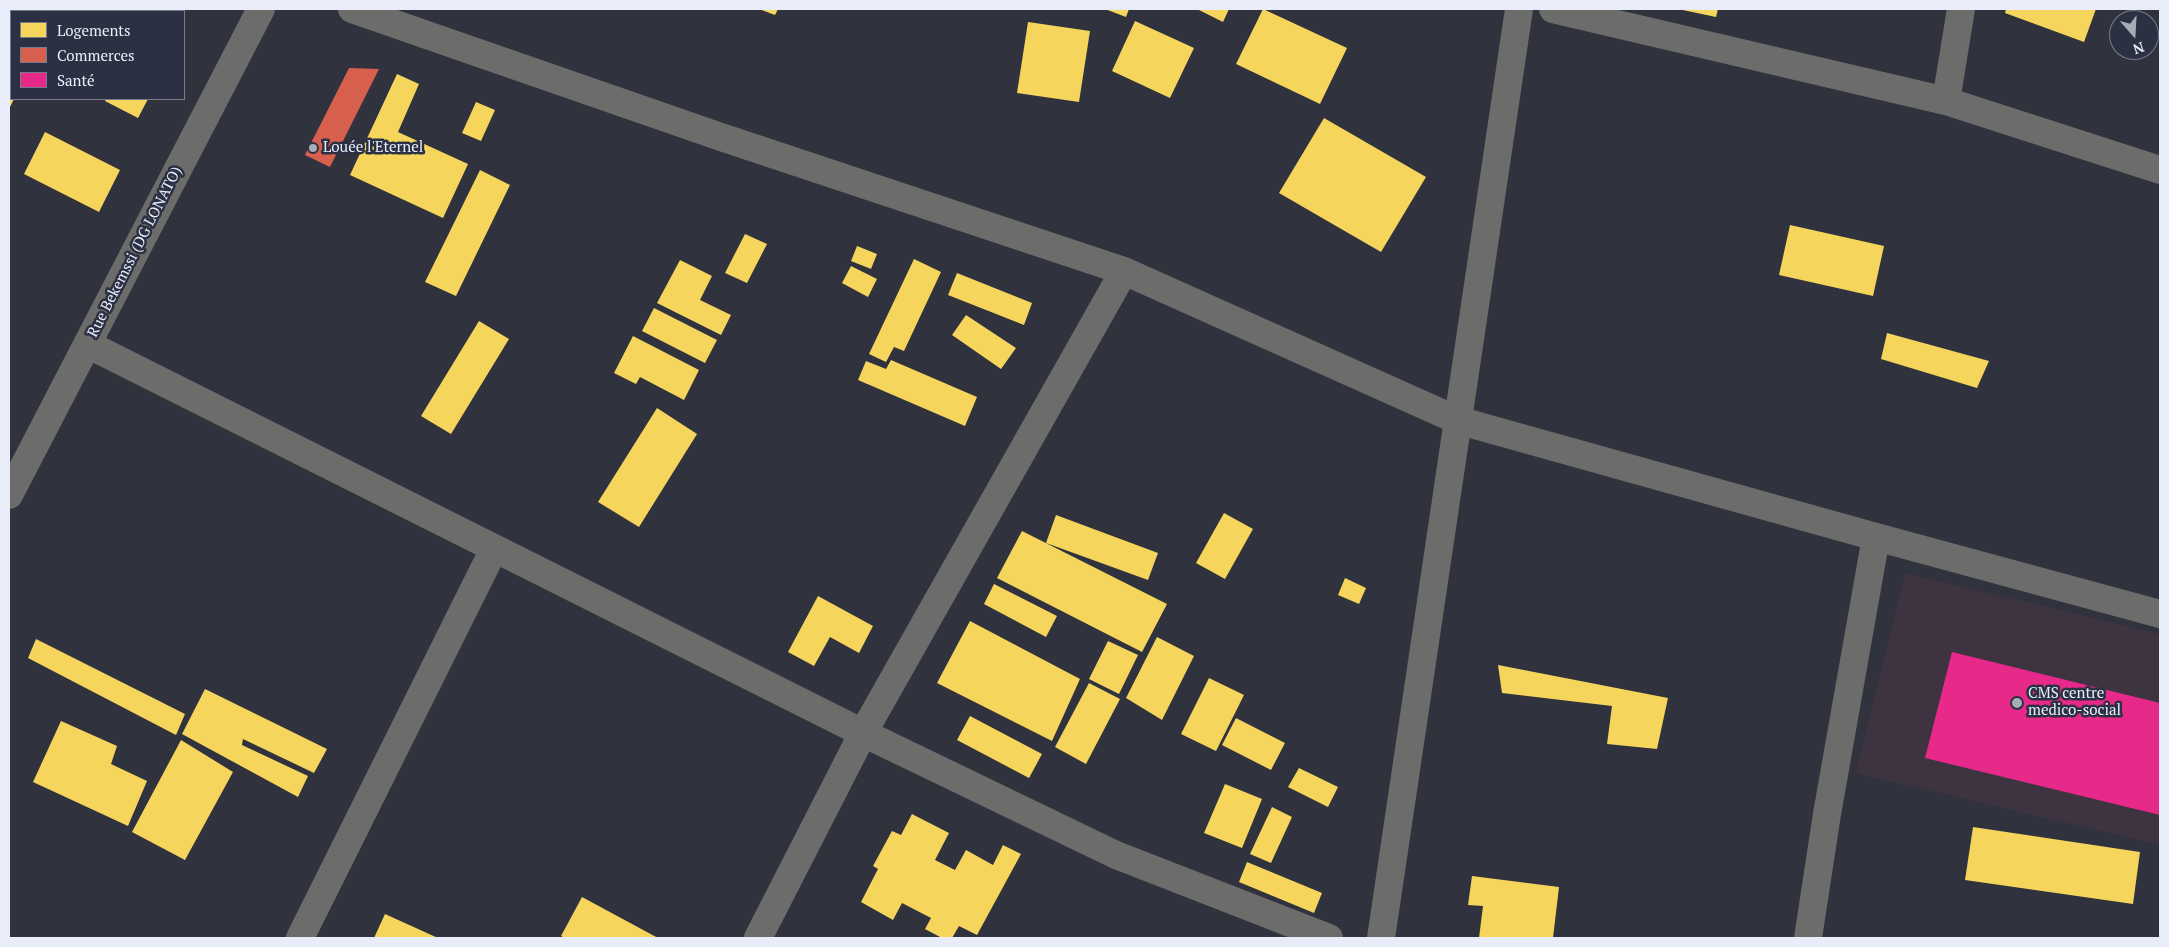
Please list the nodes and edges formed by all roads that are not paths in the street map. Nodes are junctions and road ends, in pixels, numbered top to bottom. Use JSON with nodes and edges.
{"nodes":[{"id":1,"x":261,"y":9,"type":"edge"},
{"id":2,"x":352,"y":9,"type":"edge"},
{"id":3,"x":1519,"y":9,"type":"edge"},
{"id":4,"x":1553,"y":9,"type":"edge"},
{"id":5,"x":1961,"y":9,"type":"edge"},
{"id":6,"x":1946,"y":101,"type":"junction"},
{"id":7,"x":2160,"y":170,"type":"edge"},
{"id":8,"x":1124,"y":271,"type":"junction"},
{"id":9,"x":87,"y":344,"type":"junction"},
{"id":10,"x":1457,"y":420,"type":"junction"},
{"id":11,"x":9,"y":495,"type":"edge"},
{"id":12,"x":1876,"y":537,"type":"junction"},
{"id":13,"x":494,"y":549,"type":"junction"},
{"id":14,"x":2160,"y":614,"type":"edge"},
{"id":15,"x":863,"y":733,"type":"junction"},
{"id":16,"x":300,"y":938,"type":"edge"},
{"id":17,"x":758,"y":938,"type":"edge"},
{"id":18,"x":1329,"y":938,"type":"edge"},
{"id":19,"x":1381,"y":938,"type":"edge"},
{"id":20,"x":1808,"y":938,"type":"edge"}],
"edges":[{"from":1,"to":9,"type":"street","name":"Rue Bekemssi (DG LONATO)"},
{"from":2,"to":8,"type":"street"},
{"from":3,"to":10,"type":"street"},
{"from":4,"to":6,"type":"street"},
{"from":5,"to":6,"type":"street"},
{"from":6,"to":7,"type":"street"},
{"from":8,"to":10,"type":"street"},
{"from":8,"to":15,"type":"street"},
{"from":9,"to":11,"type":"street","name":"Rue Bekemssi (DG LONATO)"},
{"from":9,"to":13,"type":"street"},
{"from":10,"to":12,"type":"street"},
{"from":10,"to":19,"type":"street"},
{"from":12,"to":14,"type":"street"},
{"from":12,"to":20,"type":"street"},
{"from":13,"to":15,"type":"street"},
{"from":13,"to":16,"type":"street"},
{"from":15,"to":17,"type":"street"},
{"from":15,"to":18,"type":"street"}]}
